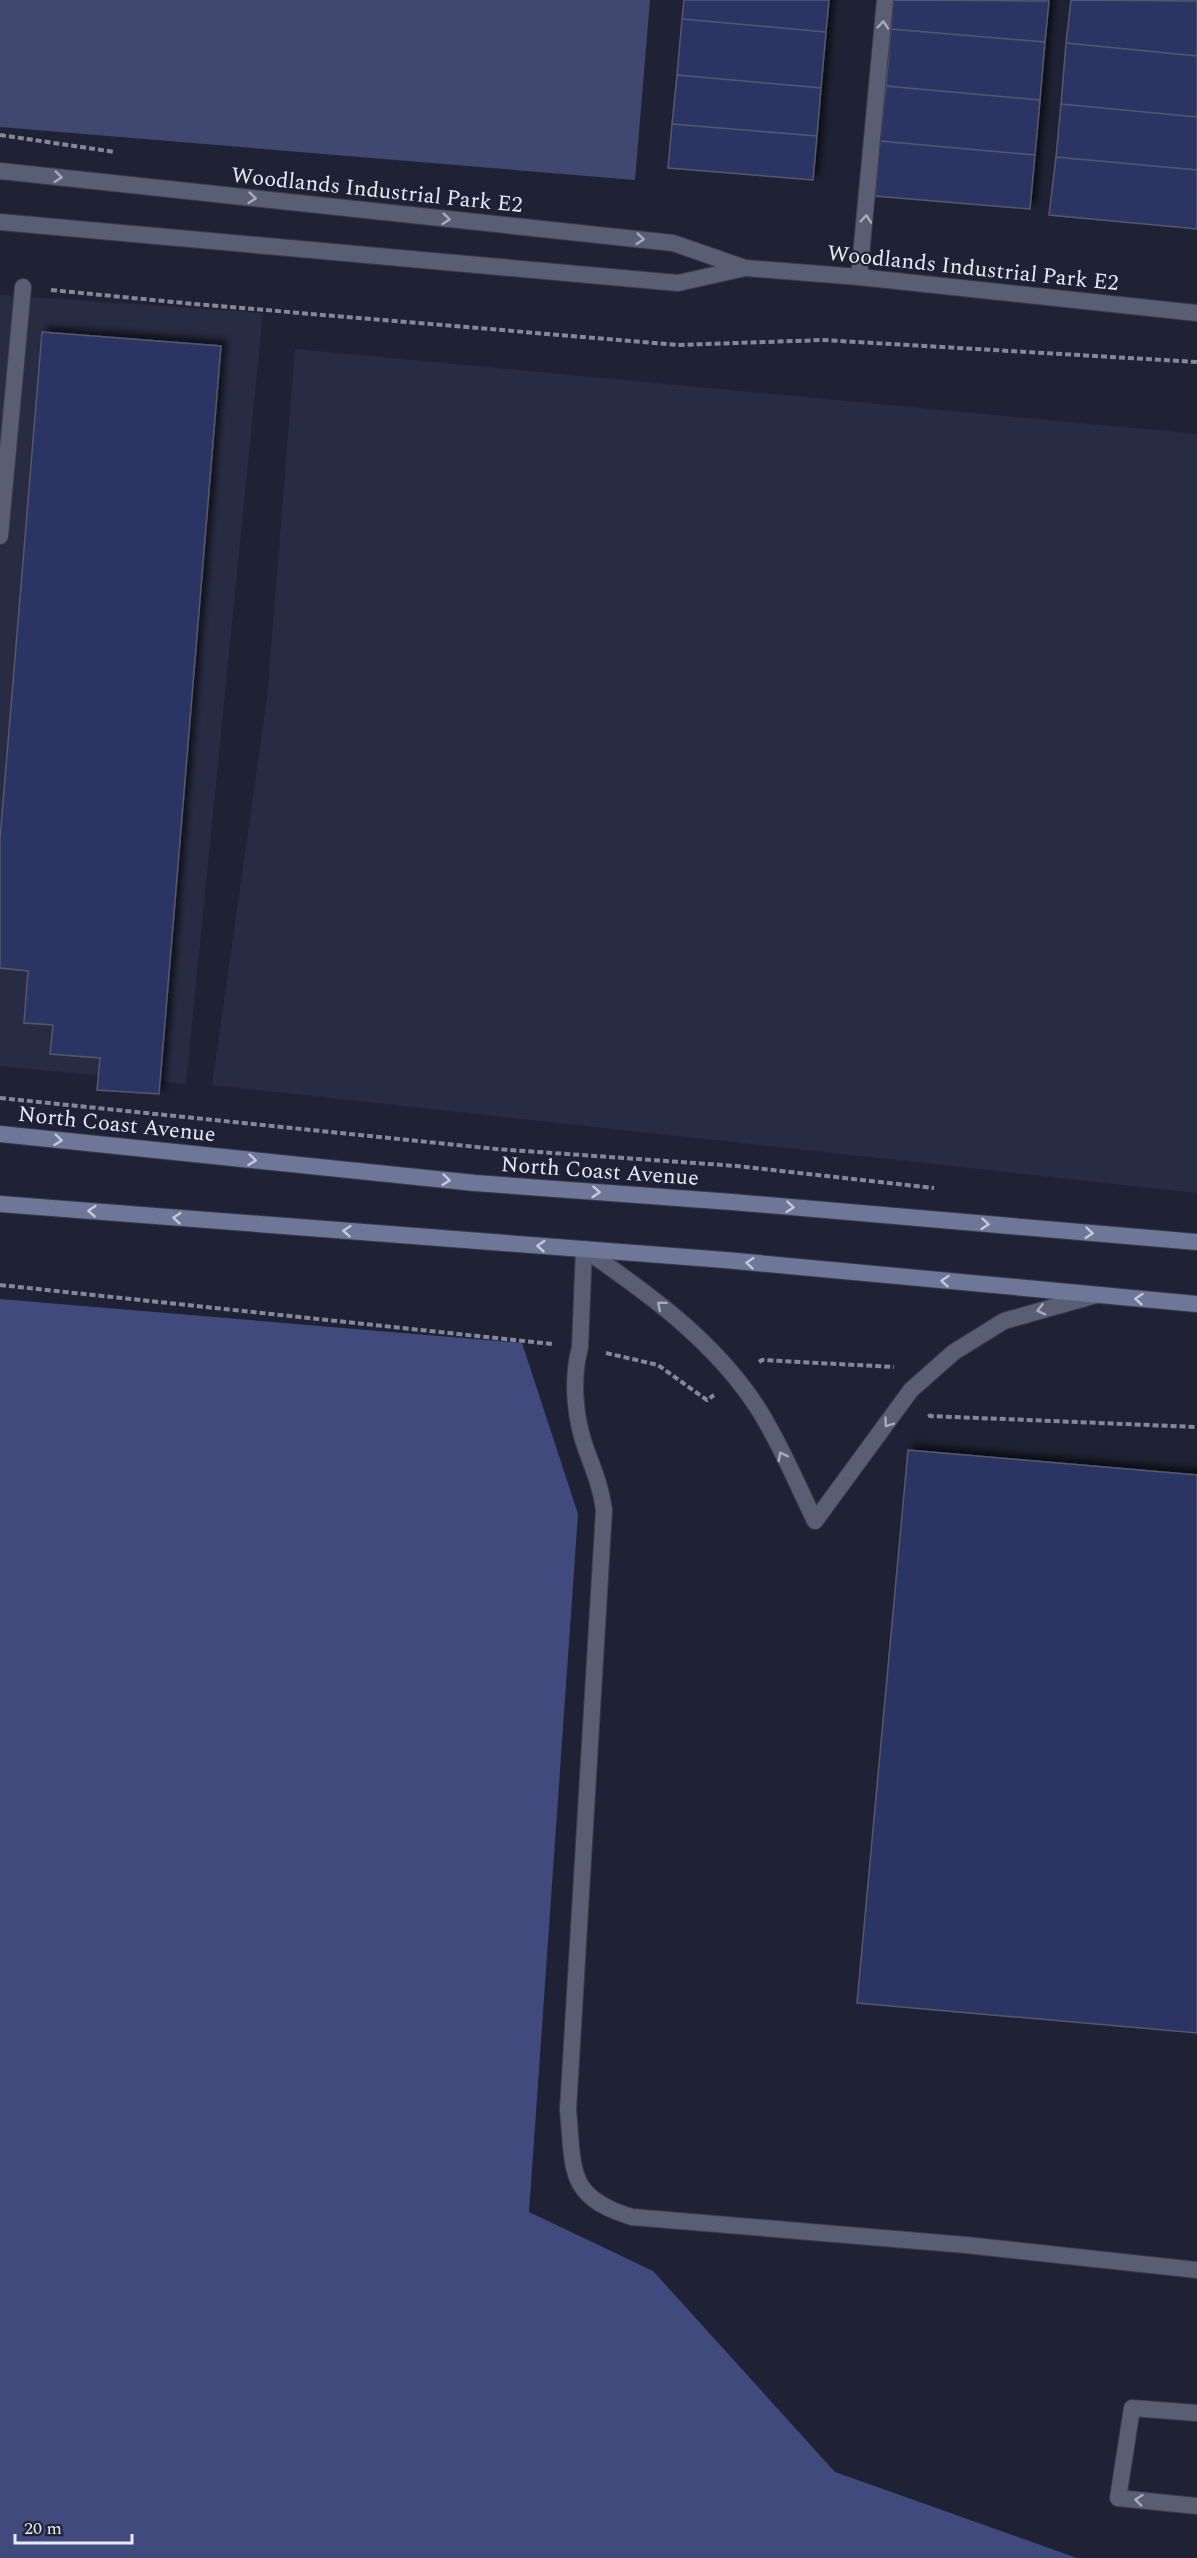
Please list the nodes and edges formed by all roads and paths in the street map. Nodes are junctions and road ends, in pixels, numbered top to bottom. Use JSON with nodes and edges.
{"nodes":[{"id":1,"x":885,"y":0,"type":"edge"},
{"id":2,"x":0,"y":171,"type":"edge"},
{"id":3,"x":0,"y":222,"type":"edge"},
{"id":4,"x":745,"y":268,"type":"junction"},
{"id":5,"x":859,"y":277,"type":"junction"},
{"id":6,"x":23,"y":287,"type":"joint"},
{"id":7,"x":1197,"y":313,"type":"edge"},
{"id":8,"x":1197,"y":362,"type":"edge"},
{"id":9,"x":0,"y":536,"type":"edge"},
{"id":10,"x":0,"y":1098,"type":"edge"},
{"id":11,"x":0,"y":1134,"type":"edge"},
{"id":12,"x":938,"y":1188,"type":"dead end"},
{"id":13,"x":0,"y":1204,"type":"edge"},
{"id":14,"x":1197,"y":1242,"type":"edge"},
{"id":15,"x":584,"y":1249,"type":"junction"},
{"id":16,"x":1097,"y":1295,"type":"junction"},
{"id":17,"x":1197,"y":1304,"type":"edge"},
{"id":18,"x":1197,"y":2270,"type":"edge"},
{"id":19,"x":1197,"y":2413,"type":"edge"},
{"id":20,"x":1197,"y":2506,"type":"edge"}],
"edges":[{"from":5,"to":1,"type":"street","one_way":true},
{"from":2,"to":4,"type":"street","name":"Woodlands Industrial Park E2","one_way":true},
{"from":3,"to":4,"type":"street","name":"Woodlands Industrial Park E2"},
{"from":4,"to":5,"type":"street","name":"Woodlands Industrial Park E2"},
{"from":5,"to":7,"type":"street","name":"Woodlands Industrial Park E2"},
{"from":6,"to":8,"type":"path"},
{"from":6,"to":9,"type":"street"},
{"from":10,"to":12,"type":"path"},
{"from":11,"to":14,"type":"main road","name":"North Coast Avenue","one_way":true},
{"from":15,"to":13,"type":"main road","one_way":true},
{"from":16,"to":15,"type":"main road","one_way":true},
{"from":16,"to":15,"type":"street","one_way":true},
{"from":15,"to":18,"type":"street"},
{"from":17,"to":16,"type":"main road","one_way":true},
{"from":20,"to":19,"type":"street","one_way":true}]}
